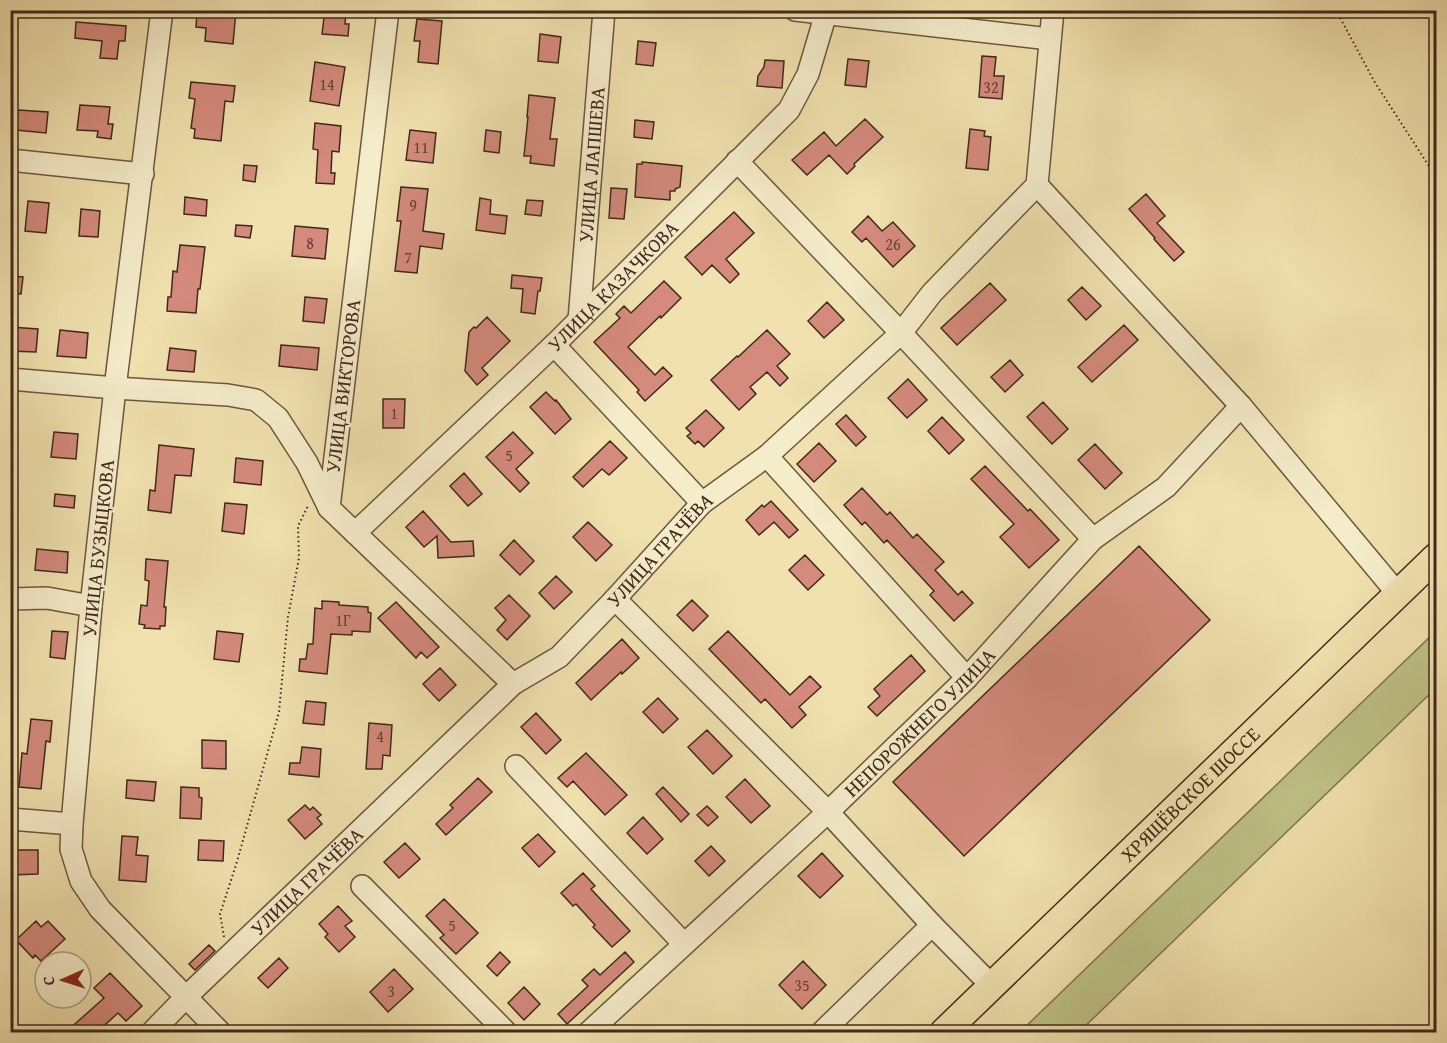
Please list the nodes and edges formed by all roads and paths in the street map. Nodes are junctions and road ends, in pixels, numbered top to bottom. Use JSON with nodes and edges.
{"nodes":[{"id":1,"x":162,"y":10,"type":"edge"},
{"id":2,"x":388,"y":10,"type":"edge"},
{"id":3,"x":604,"y":10,"type":"edge"},
{"id":4,"x":795,"y":10,"type":"edge"},
{"id":5,"x":1053,"y":10,"type":"edge"},
{"id":6,"x":1336,"y":10,"type":"edge"},
{"id":7,"x":827,"y":12,"type":"edge"},
{"id":8,"x":1050,"y":39,"type":"junction"},
{"id":9,"x":10,"y":160,"type":"edge"},
{"id":10,"x":737,"y":161,"type":"junction"},
{"id":11,"x":143,"y":174,"type":"junction"},
{"id":12,"x":1437,"y":177,"type":"edge"},
{"id":13,"x":1036,"y":185,"type":"junction"},
{"id":14,"x":579,"y":320,"type":"junction"},
{"id":15,"x":901,"y":333,"type":"junction"},
{"id":16,"x":554,"y":345,"type":"junction"},
{"id":17,"x":10,"y":379,"type":"edge"},
{"id":18,"x":115,"y":388,"type":"junction"},
{"id":19,"x":1240,"y":406,"type":"junction"},
{"id":20,"x":767,"y":456,"type":"junction"},
{"id":21,"x":325,"y":501,"type":"junction"},
{"id":22,"x":702,"y":503,"type":"junction"},
{"id":23,"x":355,"y":533,"type":"junction"},
{"id":24,"x":1093,"y":539,"type":"junction"},
{"id":25,"x":1437,"y":557,"type":"edge"},
{"id":26,"x":1398,"y":594,"type":"junction"},
{"id":27,"x":10,"y":599,"type":"edge"},
{"id":28,"x":615,"y":599,"type":"junction"},
{"id":29,"x":91,"y":606,"type":"junction"},
{"id":30,"x":967,"y":678,"type":"junction"},
{"id":31,"x":513,"y":684,"type":"junction"},
{"id":32,"x":516,"y":766,"type":"dead end"},
{"id":33,"x":828,"y":812,"type":"junction"},
{"id":34,"x":10,"y":819,"type":"edge"},
{"id":35,"x":72,"y":824,"type":"junction"},
{"id":36,"x":362,"y":886,"type":"dead end"},
{"id":37,"x":933,"y":925,"type":"junction"},
{"id":38,"x":684,"y":944,"type":"junction"},
{"id":39,"x":228,"y":958,"type":"junction"},
{"id":40,"x":992,"y":987,"type":"junction"},
{"id":41,"x":186,"y":997,"type":"junction"},
{"id":42,"x":152,"y":1032,"type":"edge"},
{"id":43,"x":220,"y":1032,"type":"edge"},
{"id":44,"x":506,"y":1032,"type":"edge"},
{"id":45,"x":589,"y":1032,"type":"edge"},
{"id":46,"x":822,"y":1032,"type":"edge"},
{"id":47,"x":944,"y":1032,"type":"edge"}],
"edges":[{"from":1,"to":11,"type":"street","name":"УЛИЦА БУЗЫЦКОВА"},
{"from":2,"to":21,"type":"street","name":"УЛИЦА ВИКТОРОВА"},
{"from":3,"to":14,"type":"street","name":"УЛИЦА ЛАПШЕВА"},
{"from":4,"to":7,"type":"street"},
{"from":5,"to":8,"type":"street"},
{"from":6,"to":12,"type":"path"},
{"from":7,"to":8,"type":"street"},
{"from":7,"to":10,"type":"street","name":"УЛИЦА КАЗАЧКОВА"},
{"from":8,"to":13,"type":"street"},
{"from":9,"to":11,"type":"street"},
{"from":10,"to":14,"type":"street","name":"УЛИЦА КАЗАЧКОВА"},
{"from":10,"to":15,"type":"street"},
{"from":11,"to":18,"type":"street","name":"УЛИЦА БУЗЫЦКОВА"},
{"from":13,"to":15,"type":"street","name":"УЛИЦА ГРАЧЁВА"},
{"from":13,"to":19,"type":"street"},
{"from":14,"to":16,"type":"street","name":"УЛИЦА КАЗАЧКОВА"},
{"from":15,"to":20,"type":"street","name":"УЛИЦА ГРАЧЁВА"},
{"from":15,"to":24,"type":"street"},
{"from":16,"to":22,"type":"street"},
{"from":16,"to":23,"type":"street","name":"УЛИЦА КАЗАЧКОВА"},
{"from":17,"to":18,"type":"street"},
{"from":18,"to":21,"type":"street"},
{"from":18,"to":29,"type":"street","name":"УЛИЦА БУЗЫЦКОВА"},
{"from":19,"to":24,"type":"street","name":"НЕПОРОЖНЕГО УЛИЦА"},
{"from":19,"to":26,"type":"street"},
{"from":20,"to":22,"type":"street","name":"УЛИЦА ГРАЧЁВА"},
{"from":20,"to":30,"type":"street"},
{"from":21,"to":23,"type":"street"},
{"from":21,"to":39,"type":"path"},
{"from":22,"to":28,"type":"street","name":"УЛИЦА ГРАЧЁВА"},
{"from":23,"to":31,"type":"street"},
{"from":24,"to":30,"type":"street","name":"НЕПОРОЖНЕГО УЛИЦА"},
{"from":25,"to":26,"type":"main road","name":"ХРЯЩЁВСКОЕ ШОССЕ"},
{"from":26,"to":40,"type":"main road","name":"ХРЯЩЁВСКОЕ ШОССЕ"},
{"from":27,"to":29,"type":"street"},
{"from":28,"to":31,"type":"street","name":"УЛИЦА ГРАЧЁВА"},
{"from":28,"to":33,"type":"street"},
{"from":29,"to":35,"type":"street","name":"УЛИЦА БУЗЫЦКОВА"},
{"from":30,"to":33,"type":"street","name":"НЕПОРОЖНЕГО УЛИЦА"},
{"from":31,"to":39,"type":"street","name":"УЛИЦА ГРАЧЁВА"},
{"from":32,"to":38,"type":"street"},
{"from":33,"to":37,"type":"street"},
{"from":33,"to":38,"type":"street","name":"НЕПОРОЖНЕГО УЛИЦА"},
{"from":34,"to":35,"type":"street"},
{"from":35,"to":41,"type":"street","name":"УЛИЦА БУЗЫЦКОВА"},
{"from":36,"to":44,"type":"street"},
{"from":37,"to":40,"type":"street"},
{"from":37,"to":46,"type":"street"},
{"from":38,"to":45,"type":"street","name":"НЕПОРОЖНЕГО УЛИЦА"},
{"from":39,"to":41,"type":"street","name":"УЛИЦА ГРАЧЁВА"},
{"from":40,"to":47,"type":"main road","name":"ХРЯЩЁВСКОЕ ШОССЕ"},
{"from":41,"to":42,"type":"street","name":"УЛИЦА ГРАЧЁВА"},
{"from":41,"to":43,"type":"street","name":"УЛИЦА БУЗЫЦКОВА"}]}
